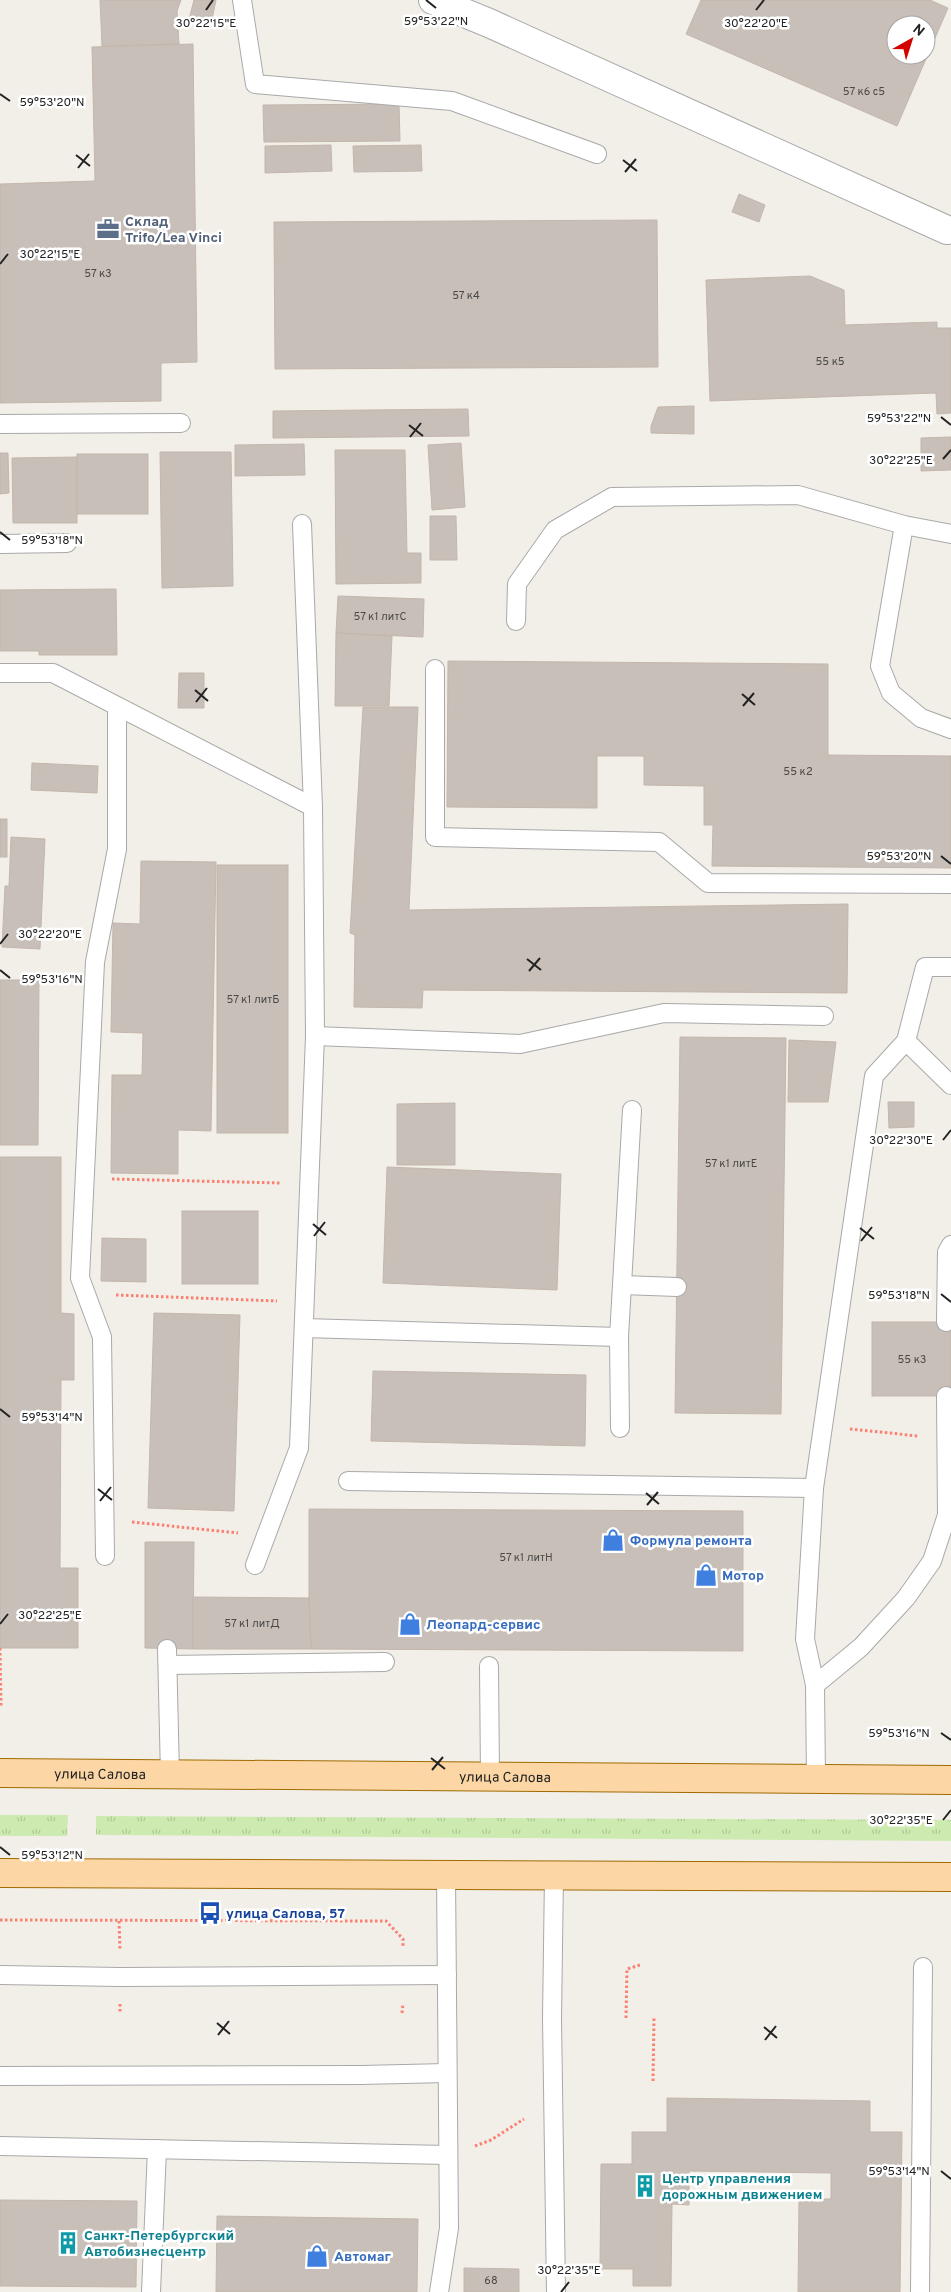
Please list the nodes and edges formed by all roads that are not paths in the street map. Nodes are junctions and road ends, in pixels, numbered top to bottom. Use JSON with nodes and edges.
{"nodes":[{"id":1,"x":242,"y":0,"type":"edge"},
{"id":2,"x":433,"y":0,"type":"edge"},
{"id":3,"x":597,"y":154,"type":"dead end"},
{"id":4,"x":949,"y":229,"type":"edge"},
{"id":5,"x":181,"y":423,"type":"dead end"},
{"id":6,"x":0,"y":424,"type":"edge"},
{"id":7,"x":302,"y":524,"type":"dead end"},
{"id":8,"x":904,"y":526,"type":"junction"},
{"id":9,"x":951,"y":534,"type":"edge"},
{"id":10,"x":67,"y":543,"type":"dead end"},
{"id":11,"x":0,"y":544,"type":"edge"},
{"id":12,"x":516,"y":621,"type":"dead end"},
{"id":13,"x":434,"y":669,"type":"dead end"},
{"id":14,"x":0,"y":673,"type":"edge"},
{"id":15,"x":117,"y":707,"type":"junction"},
{"id":16,"x":951,"y":729,"type":"edge"},
{"id":17,"x":313,"y":807,"type":"junction"},
{"id":18,"x":951,"y":884,"type":"edge"},
{"id":19,"x":951,"y":967,"type":"edge"},
{"id":20,"x":824,"y":1016,"type":"dead end"},
{"id":21,"x":315,"y":1036,"type":"junction"},
{"id":22,"x":906,"y":1041,"type":"junction"},
{"id":23,"x":951,"y":1085,"type":"edge"},
{"id":24,"x":632,"y":1110,"type":"dead end"},
{"id":25,"x":951,"y":1245,"type":"edge"},
{"id":26,"x":622,"y":1285,"type":"junction"},
{"id":27,"x":677,"y":1287,"type":"dead end"},
{"id":28,"x":946,"y":1322,"type":"dead end"},
{"id":29,"x":304,"y":1328,"type":"junction"},
{"id":30,"x":619,"y":1336,"type":"junction"},
{"id":31,"x":946,"y":1396,"type":"dead end"},
{"id":32,"x":620,"y":1428,"type":"dead end"},
{"id":33,"x":348,"y":1481,"type":"dead end"},
{"id":34,"x":814,"y":1488,"type":"junction"},
{"id":35,"x":105,"y":1556,"type":"dead end"},
{"id":36,"x":255,"y":1565,"type":"dead end"},
{"id":37,"x":385,"y":1662,"type":"dead end"},
{"id":38,"x":490,"y":1666,"type":"dead end"},
{"id":39,"x":815,"y":1685,"type":"junction"},
{"id":40,"x":0,"y":1774,"type":"edge"},
{"id":41,"x":170,"y":1775,"type":"junction"},
{"id":42,"x":490,"y":1777,"type":"junction"},
{"id":43,"x":816,"y":1780,"type":"junction"},
{"id":44,"x":951,"y":1780,"type":"edge"},
{"id":45,"x":0,"y":1873,"type":"edge"},
{"id":46,"x":446,"y":1874,"type":"junction"},
{"id":47,"x":554,"y":1875,"type":"junction"},
{"id":48,"x":951,"y":1877,"type":"edge"},
{"id":49,"x":923,"y":1967,"type":"dead end"},
{"id":50,"x":0,"y":1975,"type":"edge"},
{"id":51,"x":447,"y":1975,"type":"junction"},
{"id":52,"x":447,"y":2073,"type":"junction"},
{"id":53,"x":0,"y":2076,"type":"edge"},
{"id":54,"x":0,"y":2146,"type":"edge"},
{"id":55,"x":157,"y":2149,"type":"junction"},
{"id":56,"x":448,"y":2155,"type":"junction"},
{"id":57,"x":151,"y":2292,"type":"edge"},
{"id":58,"x":439,"y":2292,"type":"edge"},
{"id":59,"x":556,"y":2292,"type":"edge"},
{"id":60,"x":920,"y":2292,"type":"edge"}],
"edges":[{"from":1,"to":3,"type":"lane"},
{"from":2,"to":4,"type":"street"},
{"from":5,"to":6,"type":"lane"},
{"from":7,"to":17,"type":"lane"},
{"from":8,"to":9,"type":"lane"},
{"from":8,"to":12,"type":"lane"},
{"from":8,"to":16,"type":"lane"},
{"from":10,"to":11,"type":"lane"},
{"from":13,"to":18,"type":"lane"},
{"from":14,"to":15,"type":"lane"},
{"from":15,"to":17,"type":"lane"},
{"from":15,"to":35,"type":"lane"},
{"from":17,"to":21,"type":"lane"},
{"from":19,"to":22,"type":"lane"},
{"from":20,"to":21,"type":"lane"},
{"from":21,"to":29,"type":"lane"},
{"from":22,"to":23,"type":"lane"},
{"from":22,"to":34,"type":"lane"},
{"from":24,"to":26,"type":"lane"},
{"from":25,"to":28,"type":"lane"},
{"from":26,"to":27,"type":"lane"},
{"from":26,"to":30,"type":"lane"},
{"from":29,"to":30,"type":"lane"},
{"from":29,"to":36,"type":"lane"},
{"from":30,"to":32,"type":"lane"},
{"from":31,"to":39,"type":"lane"},
{"from":33,"to":34,"type":"lane"},
{"from":34,"to":39,"type":"lane"},
{"from":37,"to":41,"type":"lane"},
{"from":38,"to":42,"type":"lane"},
{"from":39,"to":43,"type":"lane"},
{"from":40,"to":41,"type":"main road","name":"улица Салова"},
{"from":41,"to":42,"type":"main road","name":"улица Салова"},
{"from":42,"to":43,"type":"main road","name":"улица Салова"},
{"from":43,"to":44,"type":"main road","name":"улица Салова"},
{"from":45,"to":46,"type":"main road"},
{"from":46,"to":47,"type":"main road"},
{"from":46,"to":51,"type":"lane"},
{"from":47,"to":48,"type":"main road"},
{"from":47,"to":59,"type":"lane"},
{"from":49,"to":60,"type":"lane"},
{"from":50,"to":51,"type":"lane"},
{"from":51,"to":52,"type":"lane"},
{"from":52,"to":53,"type":"lane"},
{"from":52,"to":56,"type":"lane"},
{"from":54,"to":55,"type":"lane"},
{"from":55,"to":56,"type":"lane"},
{"from":55,"to":57,"type":"lane"},
{"from":56,"to":58,"type":"lane"}]}
